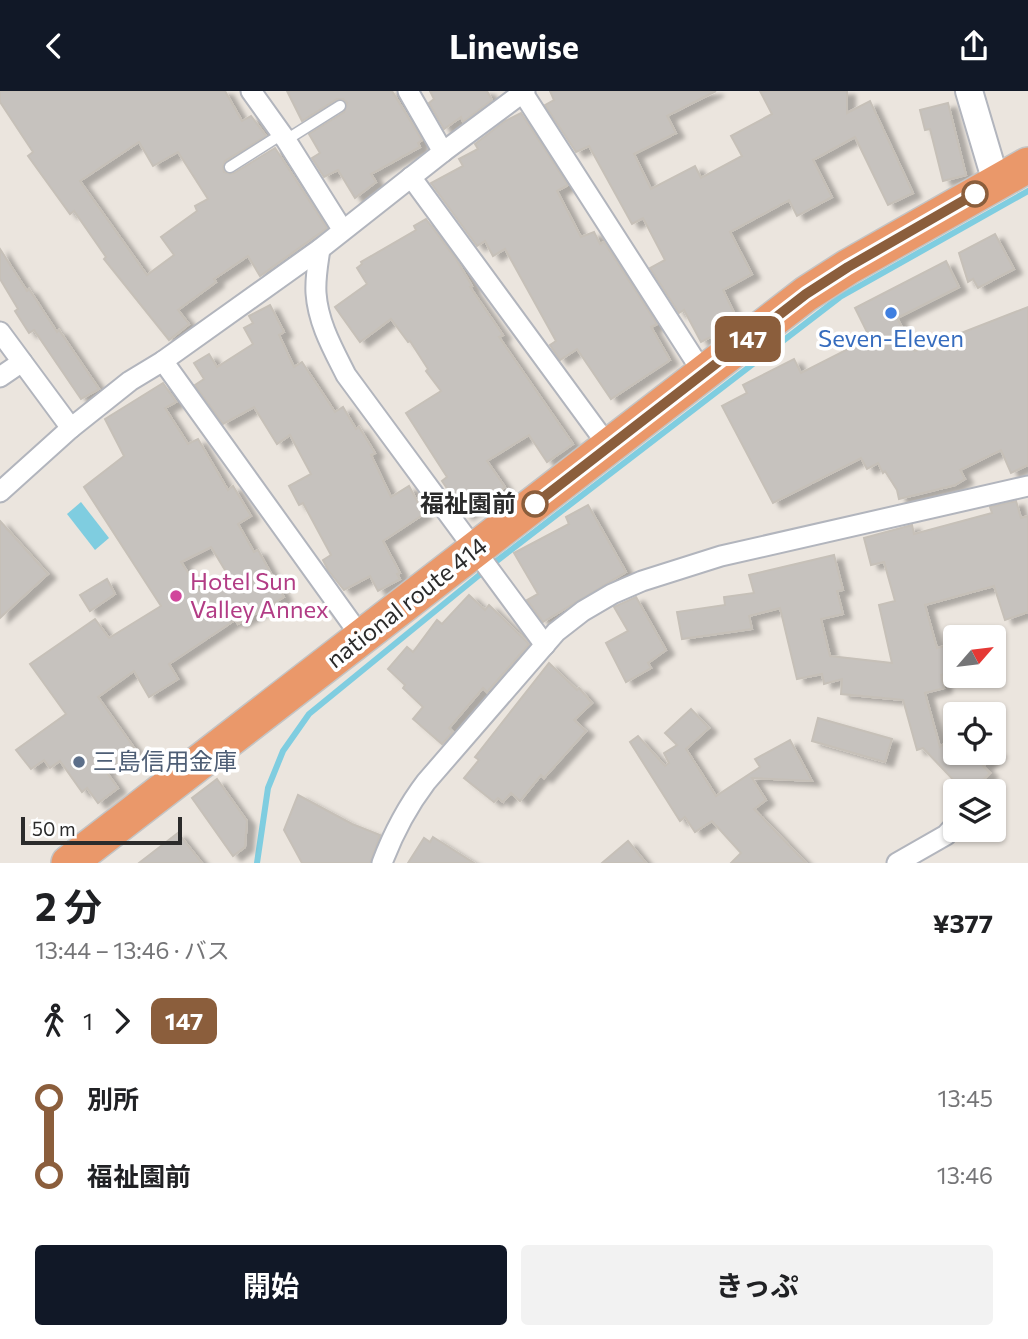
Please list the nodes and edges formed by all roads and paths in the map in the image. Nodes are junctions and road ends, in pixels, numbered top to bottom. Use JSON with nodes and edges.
{"nodes":[{"id":1,"x":251,"y":91,"type":"edge"},
{"id":2,"x":408,"y":91,"type":"edge"},
{"id":3,"x":969,"y":91,"type":"edge"},
{"id":4,"x":524,"y":92,"type":"edge"},
{"id":5,"x":341,"y":106,"type":"dead end"},
{"id":6,"x":284,"y":137,"type":"junction"},
{"id":7,"x":443,"y":152,"type":"junction"},
{"id":8,"x":1028,"y":165,"type":"edge"},
{"id":9,"x":230,"y":167,"type":"dead end"},
{"id":10,"x":411,"y":177,"type":"junction"},
{"id":11,"x":996,"y":182,"type":"junction"},
{"id":12,"x":341,"y":229,"type":"junction"},
{"id":13,"x":320,"y":249,"type":"junction"},
{"id":14,"x":0,"y":332,"type":"edge"},
{"id":15,"x":163,"y":361,"type":"junction"},
{"id":16,"x":22,"y":362,"type":"junction"},
{"id":17,"x":703,"y":373,"type":"junction"},
{"id":18,"x":0,"y":377,"type":"edge"},
{"id":19,"x":71,"y":428,"type":"junction"},
{"id":20,"x":609,"y":447,"type":"junction"},
{"id":21,"x":1028,"y":486,"type":"edge"},
{"id":22,"x":0,"y":492,"type":"edge"},
{"id":23,"x":477,"y":554,"type":"junction"},
{"id":24,"x":362,"y":638,"type":"junction"},
{"id":25,"x":545,"y":645,"type":"junction"},
{"id":26,"x":943,"y":837,"type":"edge"},
{"id":27,"x":69,"y":863,"type":"edge"},
{"id":28,"x":382,"y":863,"type":"edge"},
{"id":29,"x":897,"y":863,"type":"edge"}],
"edges":[{"from":1,"to":6,"type":"street"},
{"from":2,"to":7,"type":"street"},
{"from":3,"to":11,"type":"street"},
{"from":4,"to":7,"type":"street"},
{"from":4,"to":17,"type":"street"},
{"from":5,"to":6,"type":"lane"},
{"from":6,"to":9,"type":"lane"},
{"from":6,"to":12,"type":"street"},
{"from":7,"to":10,"type":"street"},
{"from":8,"to":11,"type":"highway","name":"national route 414"},
{"from":10,"to":12,"type":"street"},
{"from":10,"to":20,"type":"street"},
{"from":11,"to":17,"type":"highway","name":"national route 414"},
{"from":12,"to":13,"type":"street"},
{"from":13,"to":15,"type":"street"},
{"from":13,"to":23,"type":"street"},
{"from":14,"to":16,"type":"street"},
{"from":15,"to":19,"type":"street"},
{"from":15,"to":24,"type":"street"},
{"from":16,"to":18,"type":"street"},
{"from":16,"to":19,"type":"street"},
{"from":17,"to":20,"type":"highway","name":"national route 414"},
{"from":19,"to":22,"type":"street"},
{"from":20,"to":23,"type":"highway","name":"national route 414"},
{"from":21,"to":25,"type":"street"},
{"from":23,"to":24,"type":"highway","name":"national route 414"},
{"from":23,"to":25,"type":"street"},
{"from":24,"to":27,"type":"highway","name":"national route 414"},
{"from":25,"to":28,"type":"street"},
{"from":26,"to":29,"type":"street"}]}
